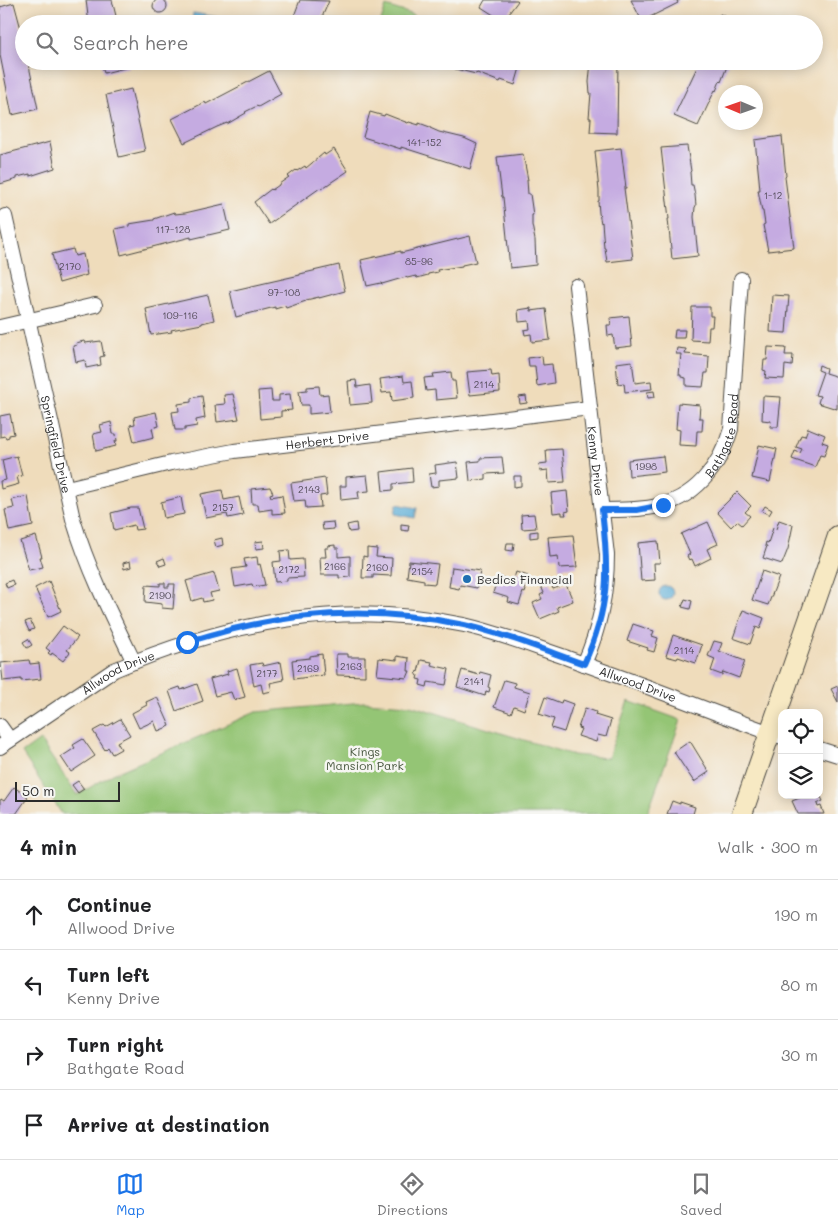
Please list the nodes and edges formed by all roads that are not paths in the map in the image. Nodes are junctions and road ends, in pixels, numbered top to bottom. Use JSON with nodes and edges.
{"nodes":[{"id":1,"x":5,"y":216,"type":"dead end"},
{"id":2,"x":741,"y":279,"type":"dead end"},
{"id":3,"x":576,"y":286,"type":"dead end"},
{"id":4,"x":96,"y":305,"type":"dead end"},
{"id":5,"x":28,"y":320,"type":"junction"},
{"id":6,"x":0,"y":327,"type":"edge"},
{"id":7,"x":590,"y":408,"type":"junction"},
{"id":8,"x":67,"y":488,"type":"junction"},
{"id":9,"x":602,"y":510,"type":"junction"},
{"id":10,"x":838,"y":536,"type":"edge"},
{"id":11,"x":134,"y":662,"type":"junction"},
{"id":12,"x":584,"y":664,"type":"junction"},
{"id":13,"x":0,"y":726,"type":"edge"},
{"id":14,"x":776,"y":735,"type":"edge"},
{"id":15,"x":5,"y":744,"type":"edge"},
{"id":16,"x":823,"y":750,"type":"edge"},
{"id":17,"x":838,"y":756,"type":"edge"},
{"id":18,"x":742,"y":814,"type":"edge"}],
"edges":[{"from":1,"to":5,"type":"street","name":"Springfield Drive"},
{"from":2,"to":9,"type":"street","name":"Bathgate Road"},
{"from":3,"to":7,"type":"street","name":"Kenny Drive"},
{"from":4,"to":5,"type":"street"},
{"from":5,"to":6,"type":"street"},
{"from":5,"to":8,"type":"street","name":"Springfield Drive"},
{"from":7,"to":8,"type":"street","name":"Herbert Drive"},
{"from":7,"to":9,"type":"street","name":"Kenny Drive"},
{"from":8,"to":11,"type":"street","name":"Springfield Drive"},
{"from":9,"to":12,"type":"street","name":"Kenny Drive"},
{"from":10,"to":14,"type":"street"},
{"from":11,"to":12,"type":"street","name":"Allwood Drive"},
{"from":11,"to":15,"type":"street","name":"Allwood Drive"},
{"from":12,"to":14,"type":"street","name":"Allwood Drive"},
{"from":13,"to":15,"type":"street"},
{"from":14,"to":18,"type":"street"},
{"from":16,"to":17,"type":"street"}]}
